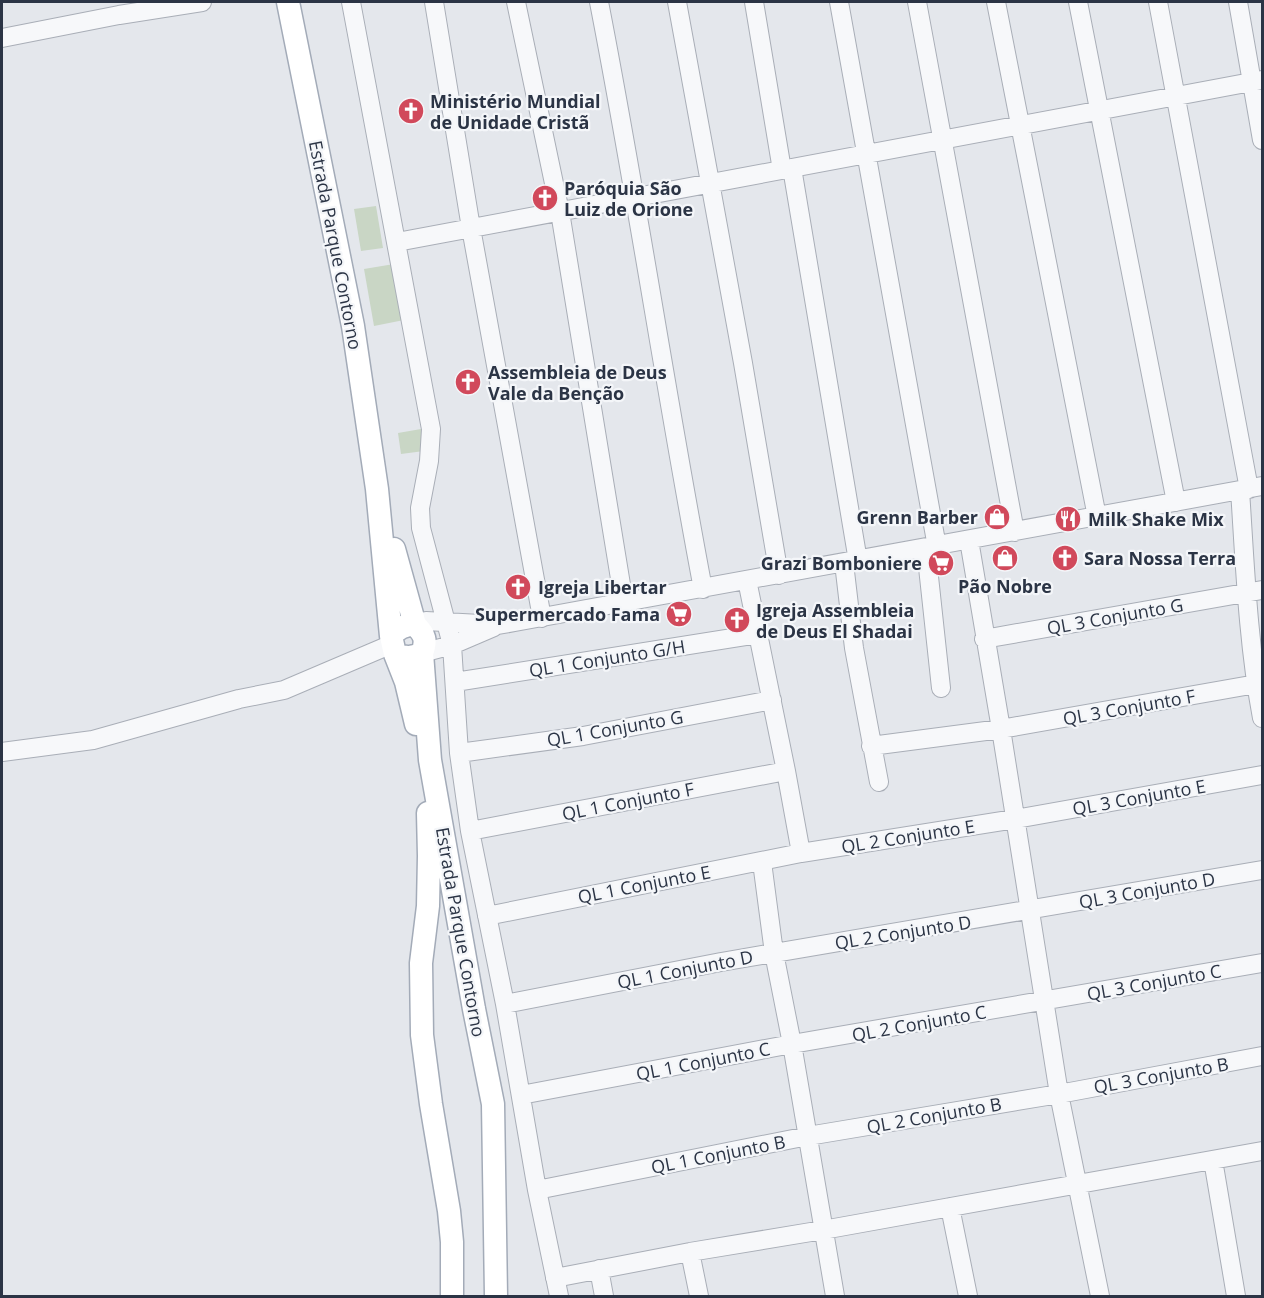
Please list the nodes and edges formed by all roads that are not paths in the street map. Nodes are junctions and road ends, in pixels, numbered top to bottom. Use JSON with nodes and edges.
{"nodes":[{"id":1,"x":202,"y":2,"type":"edge"},
{"id":2,"x":288,"y":2,"type":"edge"},
{"id":3,"x":351,"y":2,"type":"edge"},
{"id":4,"x":434,"y":2,"type":"edge"},
{"id":5,"x":516,"y":2,"type":"edge"},
{"id":6,"x":599,"y":2,"type":"edge"},
{"id":7,"x":677,"y":2,"type":"edge"},
{"id":8,"x":754,"y":2,"type":"edge"},
{"id":9,"x":839,"y":2,"type":"edge"},
{"id":10,"x":917,"y":2,"type":"edge"},
{"id":11,"x":996,"y":2,"type":"edge"},
{"id":12,"x":1078,"y":2,"type":"edge"},
{"id":13,"x":1158,"y":2,"type":"edge"},
{"id":14,"x":1238,"y":2,"type":"edge"},
{"id":15,"x":2,"y":38,"type":"edge"},
{"id":16,"x":1257,"y":81,"type":"edge"},
{"id":17,"x":1176,"y":96,"type":"junction"},
{"id":18,"x":1099,"y":111,"type":"junction"},
{"id":19,"x":1019,"y":126,"type":"junction"},
{"id":20,"x":943,"y":140,"type":"junction"},
{"id":21,"x":1263,"y":140,"type":"edge"},
{"id":22,"x":867,"y":154,"type":"junction"},
{"id":23,"x":787,"y":169,"type":"junction"},
{"id":24,"x":710,"y":184,"type":"junction"},
{"id":25,"x":635,"y":198,"type":"junction"},
{"id":26,"x":560,"y":212,"type":"junction"},
{"id":27,"x":471,"y":228,"type":"junction"},
{"id":28,"x":397,"y":242,"type":"junction"},
{"id":29,"x":1251,"y":488,"type":"edge"},
{"id":30,"x":377,"y":489,"type":"junction"},
{"id":31,"x":1176,"y":502,"type":"junction"},
{"id":32,"x":1097,"y":517,"type":"junction"},
{"id":33,"x":1014,"y":532,"type":"junction"},
{"id":34,"x":969,"y":540,"type":"junction"},
{"id":35,"x":932,"y":548,"type":"junction"},
{"id":36,"x":851,"y":562,"type":"junction"},
{"id":37,"x":779,"y":575,"type":"junction"},
{"id":38,"x":747,"y":580,"type":"junction"},
{"id":39,"x":703,"y":589,"type":"junction"},
{"id":40,"x":1254,"y":591,"type":"edge"},
{"id":41,"x":624,"y":603,"type":"junction"},
{"id":42,"x":542,"y":618,"type":"junction"},
{"id":43,"x":447,"y":622,"type":"junction"},
{"id":44,"x":415,"y":625,"type":"junction"},
{"id":45,"x":498,"y":625,"type":"junction"},
{"id":46,"x":759,"y":634,"type":"junction"},
{"id":47,"x":984,"y":639,"type":"junction"},
{"id":48,"x":393,"y":645,"type":"junction"},
{"id":49,"x":452,"y":645,"type":"junction"},
{"id":50,"x":422,"y":653,"type":"junction"},
{"id":51,"x":455,"y":682,"type":"junction"},
{"id":52,"x":1259,"y":683,"type":"edge"},
{"id":53,"x":941,"y":688,"type":"dead end"},
{"id":54,"x":772,"y":699,"type":"junction"},
{"id":55,"x":1263,"y":718,"type":"edge"},
{"id":56,"x":1001,"y":729,"type":"junction"},
{"id":57,"x":871,"y":746,"type":"junction"},
{"id":58,"x":2,"y":752,"type":"edge"},
{"id":59,"x":459,"y":753,"type":"junction"},
{"id":60,"x":432,"y":771,"type":"junction"},
{"id":61,"x":786,"y":771,"type":"junction"},
{"id":62,"x":1263,"y":775,"type":"edge"},
{"id":63,"x":879,"y":782,"type":"dead end"},
{"id":64,"x":1015,"y":819,"type":"junction"},
{"id":65,"x":470,"y":831,"type":"junction"},
{"id":66,"x":801,"y":854,"type":"junction"},
{"id":67,"x":762,"y":862,"type":"junction"},
{"id":68,"x":1263,"y":870,"type":"edge"},
{"id":69,"x":1031,"y":911,"type":"junction"},
{"id":70,"x":487,"y":916,"type":"junction"},
{"id":71,"x":774,"y":953,"type":"junction"},
{"id":72,"x":1263,"y":963,"type":"edge"},
{"id":73,"x":1045,"y":1002,"type":"junction"},
{"id":74,"x":505,"y":1004,"type":"junction"},
{"id":75,"x":792,"y":1044,"type":"junction"},
{"id":76,"x":1263,"y":1056,"type":"edge"},
{"id":77,"x":1059,"y":1094,"type":"junction"},
{"id":78,"x":521,"y":1095,"type":"junction"},
{"id":79,"x":808,"y":1136,"type":"junction"},
{"id":80,"x":1263,"y":1151,"type":"edge"},
{"id":81,"x":1213,"y":1160,"type":"junction"},
{"id":82,"x":1078,"y":1184,"type":"junction"},
{"id":83,"x":537,"y":1190,"type":"junction"},
{"id":84,"x":950,"y":1207,"type":"junction"},
{"id":85,"x":823,"y":1230,"type":"junction"},
{"id":86,"x":690,"y":1252,"type":"junction"},
{"id":87,"x":599,"y":1269,"type":"junction"},
{"id":88,"x":555,"y":1278,"type":"junction"},
{"id":89,"x":452,"y":1296,"type":"edge"},
{"id":90,"x":496,"y":1296,"type":"edge"},
{"id":91,"x":559,"y":1296,"type":"edge"},
{"id":92,"x":604,"y":1296,"type":"edge"},
{"id":93,"x":699,"y":1296,"type":"edge"},
{"id":94,"x":835,"y":1296,"type":"edge"},
{"id":95,"x":968,"y":1296,"type":"edge"},
{"id":96,"x":1100,"y":1296,"type":"edge"},
{"id":97,"x":1236,"y":1296,"type":"edge"}],
"edges":[{"from":1,"to":15,"type":"street"},
{"from":2,"to":30,"type":"main road","name":"Estrada Parque Contorno"},
{"from":3,"to":28,"type":"street"},
{"from":4,"to":27,"type":"street"},
{"from":5,"to":26,"type":"street"},
{"from":6,"to":25,"type":"street"},
{"from":7,"to":24,"type":"street"},
{"from":8,"to":23,"type":"street"},
{"from":9,"to":22,"type":"street"},
{"from":10,"to":20,"type":"street"},
{"from":11,"to":19,"type":"street"},
{"from":12,"to":18,"type":"street"},
{"from":13,"to":17,"type":"street"},
{"from":14,"to":16,"type":"street"},
{"from":16,"to":17,"type":"street"},
{"from":16,"to":21,"type":"street"},
{"from":17,"to":18,"type":"street"},
{"from":17,"to":29,"type":"street"},
{"from":18,"to":19,"type":"street"},
{"from":18,"to":31,"type":"street"},
{"from":19,"to":20,"type":"street"},
{"from":19,"to":32,"type":"street"},
{"from":20,"to":22,"type":"street"},
{"from":20,"to":33,"type":"street"},
{"from":22,"to":23,"type":"street"},
{"from":22,"to":35,"type":"street"},
{"from":23,"to":24,"type":"street"},
{"from":23,"to":36,"type":"street"},
{"from":24,"to":25,"type":"street"},
{"from":24,"to":37,"type":"street"},
{"from":25,"to":26,"type":"street"},
{"from":25,"to":39,"type":"street"},
{"from":26,"to":27,"type":"street"},
{"from":26,"to":41,"type":"street"},
{"from":27,"to":28,"type":"street"},
{"from":27,"to":42,"type":"street"},
{"from":28,"to":43,"type":"street"},
{"from":29,"to":31,"type":"street"},
{"from":29,"to":40,"type":"street"},
{"from":30,"to":44,"type":"main road","name":"Estrada Parque Contorno"},
{"from":30,"to":48,"type":"main road","name":"Estrada Parque Contorno"},
{"from":31,"to":32,"type":"street"},
{"from":32,"to":33,"type":"street"},
{"from":33,"to":34,"type":"street"},
{"from":34,"to":35,"type":"street"},
{"from":34,"to":47,"type":"street"},
{"from":35,"to":36,"type":"street"},
{"from":35,"to":53,"type":"street"},
{"from":36,"to":37,"type":"street"},
{"from":36,"to":57,"type":"street"},
{"from":37,"to":38,"type":"street"},
{"from":38,"to":39,"type":"street"},
{"from":38,"to":46,"type":"street"},
{"from":39,"to":41,"type":"street"},
{"from":40,"to":47,"type":"street","name":"QL 3 Conjunto G"},
{"from":40,"to":52,"type":"street"},
{"from":41,"to":42,"type":"street"},
{"from":42,"to":45,"type":"street"},
{"from":43,"to":44,"type":"street"},
{"from":43,"to":45,"type":"street"},
{"from":43,"to":49,"type":"street"},
{"from":44,"to":48,"type":"main road"},
{"from":44,"to":50,"type":"main road"},
{"from":45,"to":49,"type":"street"},
{"from":46,"to":51,"type":"street","name":"QL 1 Conjunto G/H"},
{"from":46,"to":54,"type":"street"},
{"from":47,"to":56,"type":"street"},
{"from":48,"to":50,"type":"main road"},
{"from":48,"to":58,"type":"street"},
{"from":48,"to":60,"type":"main road","name":"Estrada Parque Contorno"},
{"from":49,"to":50,"type":"street"},
{"from":49,"to":51,"type":"street"},
{"from":50,"to":60,"type":"main road","name":"Estrada Parque Contorno"},
{"from":51,"to":59,"type":"street"},
{"from":52,"to":55,"type":"street"},
{"from":52,"to":56,"type":"street","name":"QL 3 Conjunto F"},
{"from":54,"to":59,"type":"street","name":"QL 1 Conjunto G"},
{"from":54,"to":61,"type":"street"},
{"from":56,"to":57,"type":"street","name":"QL 3 Conjunto F"},
{"from":56,"to":64,"type":"street"},
{"from":57,"to":63,"type":"street"},
{"from":59,"to":65,"type":"street"},
{"from":60,"to":89,"type":"main road"},
{"from":60,"to":90,"type":"main road","name":"Estrada Parque Contorno"},
{"from":61,"to":65,"type":"street","name":"QL 1 Conjunto F"},
{"from":61,"to":66,"type":"street"},
{"from":62,"to":64,"type":"street","name":"QL 3 Conjunto E"},
{"from":64,"to":66,"type":"street","name":"QL 2 Conjunto E"},
{"from":64,"to":69,"type":"street"},
{"from":65,"to":70,"type":"street"},
{"from":66,"to":67,"type":"street","name":"QL 1 Conjunto E"},
{"from":67,"to":70,"type":"street","name":"QL 1 Conjunto E"},
{"from":67,"to":71,"type":"street","name":"QL 1 Conjunto D"},
{"from":68,"to":69,"type":"street","name":"QL 3 Conjunto D"},
{"from":69,"to":71,"type":"street","name":"QL 2 Conjunto D"},
{"from":69,"to":73,"type":"street"},
{"from":70,"to":74,"type":"street"},
{"from":71,"to":74,"type":"street","name":"QL 1 Conjunto D"},
{"from":71,"to":75,"type":"street","name":"QL 1 Conjunto C"},
{"from":72,"to":73,"type":"street","name":"QL 3 Conjunto C"},
{"from":73,"to":75,"type":"street","name":"QL 2 Conjunto C"},
{"from":73,"to":77,"type":"street"},
{"from":74,"to":78,"type":"street"},
{"from":75,"to":78,"type":"street","name":"QL 1 Conjunto C"},
{"from":75,"to":79,"type":"street","name":"QL 1 Conjunto B"},
{"from":76,"to":77,"type":"street","name":"QL 3 Conjunto B"},
{"from":77,"to":79,"type":"street","name":"QL 2 Conjunto B"},
{"from":77,"to":82,"type":"street"},
{"from":78,"to":83,"type":"street"},
{"from":79,"to":83,"type":"street","name":"QL 1 Conjunto B"},
{"from":79,"to":85,"type":"street"},
{"from":80,"to":81,"type":"street"},
{"from":81,"to":82,"type":"street"},
{"from":81,"to":97,"type":"street"},
{"from":82,"to":84,"type":"street"},
{"from":82,"to":96,"type":"street"},
{"from":83,"to":88,"type":"street"},
{"from":84,"to":85,"type":"street"},
{"from":84,"to":95,"type":"street"},
{"from":85,"to":86,"type":"street"},
{"from":85,"to":94,"type":"street"},
{"from":86,"to":87,"type":"street"},
{"from":86,"to":93,"type":"street"},
{"from":87,"to":88,"type":"street"},
{"from":87,"to":92,"type":"street"},
{"from":88,"to":91,"type":"street"}]}
